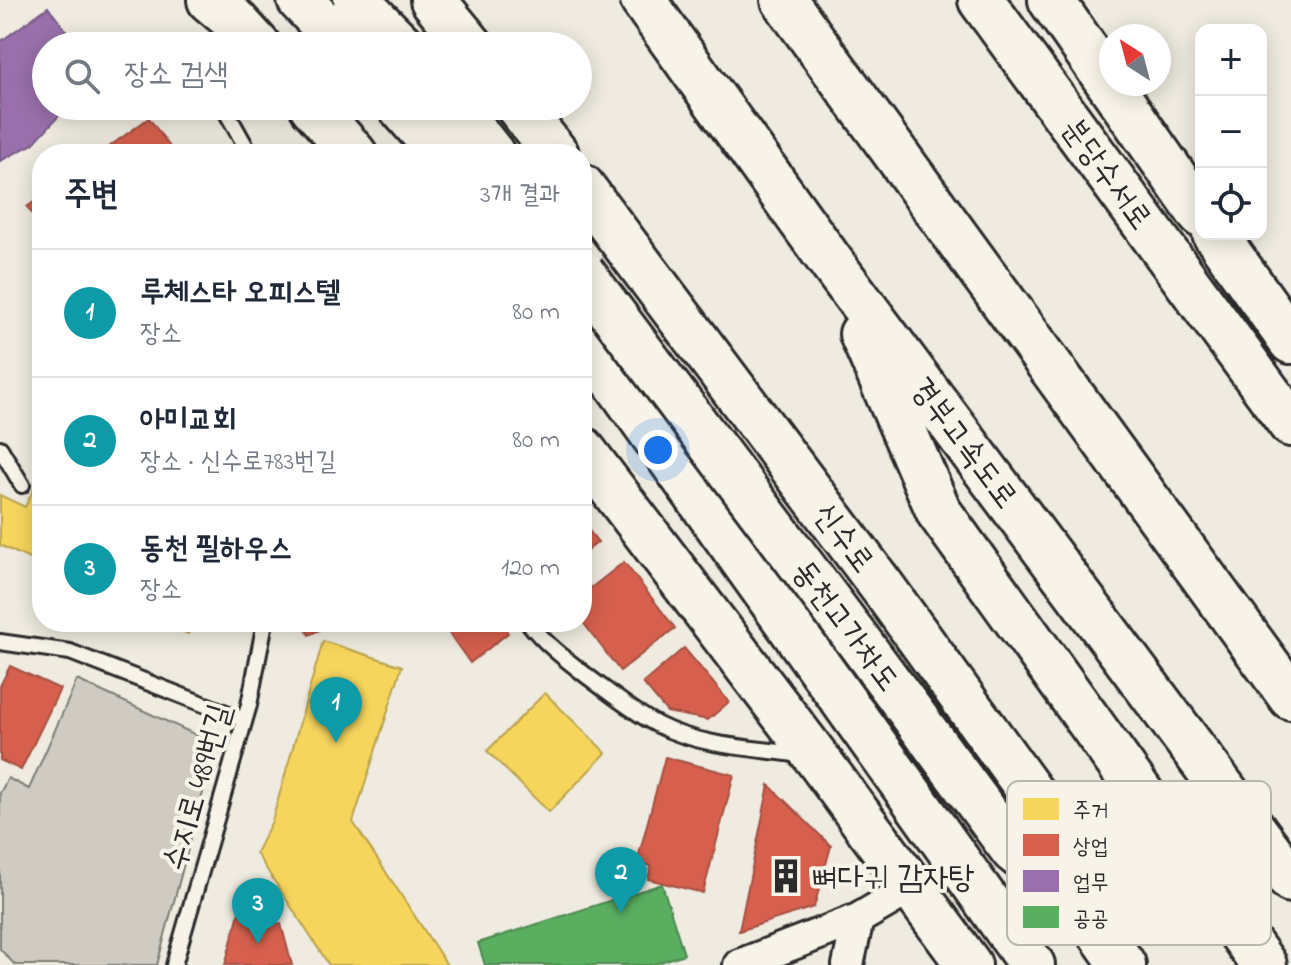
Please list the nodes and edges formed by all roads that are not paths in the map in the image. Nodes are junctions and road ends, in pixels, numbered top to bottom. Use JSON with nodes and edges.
{"nodes":[{"id":1,"x":210,"y":0,"type":"edge"},
{"id":2,"x":300,"y":0,"type":"edge"},
{"id":3,"x":356,"y":0,"type":"edge"},
{"id":4,"x":433,"y":0,"type":"edge"},
{"id":5,"x":643,"y":0,"type":"edge"},
{"id":6,"x":784,"y":0,"type":"edge"},
{"id":7,"x":981,"y":0,"type":"edge"},
{"id":8,"x":1051,"y":0,"type":"edge"},
{"id":9,"x":238,"y":32,"type":"edge"},
{"id":10,"x":331,"y":32,"type":"edge"},
{"id":11,"x":388,"y":32,"type":"edge"},
{"id":12,"x":459,"y":32,"type":"edge"},
{"id":13,"x":231,"y":120,"type":"edge"},
{"id":14,"x":324,"y":120,"type":"edge"},
{"id":15,"x":412,"y":120,"type":"edge"},
{"id":16,"x":465,"y":120,"type":"edge"},
{"id":17,"x":529,"y":120,"type":"edge"},
{"id":18,"x":244,"y":144,"type":"edge"},
{"id":19,"x":345,"y":144,"type":"edge"},
{"id":20,"x":433,"y":144,"type":"edge"},
{"id":21,"x":484,"y":144,"type":"edge"},
{"id":22,"x":548,"y":144,"type":"edge"},
{"id":23,"x":592,"y":200,"type":"edge"},
{"id":24,"x":1195,"y":206,"type":"edge"},
{"id":25,"x":1219,"y":240,"type":"edge"},
{"id":26,"x":833,"y":265,"type":"junction"},
{"id":27,"x":592,"y":286,"type":"edge"},
{"id":28,"x":1291,"y":341,"type":"edge"},
{"id":29,"x":592,"y":349,"type":"edge"},
{"id":30,"x":1291,"y":424,"type":"edge"},
{"id":31,"x":0,"y":448,"type":"edge"},
{"id":32,"x":592,"y":462,"type":"edge"},
{"id":33,"x":22,"y":485,"type":"dead end"},
{"id":34,"x":263,"y":632,"type":"edge"},
{"id":35,"x":537,"y":632,"type":"edge"},
{"id":36,"x":0,"y":642,"type":"edge"},
{"id":37,"x":1291,"y":697,"type":"edge"},
{"id":38,"x":244,"y":720,"type":"junction"},
{"id":39,"x":816,"y":757,"type":"junction"},
{"id":40,"x":1022,"y":781,"type":"edge"},
{"id":41,"x":1132,"y":781,"type":"edge"},
{"id":42,"x":1217,"y":781,"type":"edge"},
{"id":43,"x":1007,"y":842,"type":"edge"},
{"id":44,"x":1271,"y":853,"type":"edge"},
{"id":45,"x":1291,"y":880,"type":"edge"},
{"id":46,"x":911,"y":888,"type":"junction"},
{"id":47,"x":858,"y":919,"type":"junction"},
{"id":48,"x":1007,"y":930,"type":"edge"},
{"id":49,"x":1018,"y":945,"type":"edge"},
{"id":50,"x":1109,"y":945,"type":"edge"},
{"id":51,"x":1250,"y":945,"type":"edge"},
{"id":52,"x":174,"y":965,"type":"edge"},
{"id":53,"x":739,"y":965,"type":"edge"},
{"id":54,"x":848,"y":965,"type":"edge"},
{"id":55,"x":969,"y":965,"type":"edge"},
{"id":56,"x":1032,"y":965,"type":"edge"},
{"id":57,"x":1123,"y":965,"type":"edge"},
{"id":58,"x":1264,"y":965,"type":"edge"}],
"edges":[{"from":1,"to":9,"type":"main road"},
{"from":2,"to":10,"type":"main road"},
{"from":3,"to":11,"type":"main road"},
{"from":4,"to":12,"type":"main road"},
{"from":5,"to":26,"type":"main road","name":"경부고속도로"},
{"from":6,"to":37,"type":"main road"},
{"from":7,"to":30,"type":"main road","name":"분당수서로"},
{"from":8,"to":24,"type":"main road","name":"분당수서로"},
{"from":13,"to":18,"type":"lane"},
{"from":14,"to":19,"type":"main road"},
{"from":15,"to":20,"type":"main road"},
{"from":16,"to":21,"type":"main road"},
{"from":17,"to":22,"type":"main road"},
{"from":23,"to":40,"type":"main road","name":"신수로"},
{"from":25,"to":28,"type":"main road"},
{"from":26,"to":41,"type":"main road"},
{"from":26,"to":42,"type":"main road","name":"경부고속도로"},
{"from":27,"to":43,"type":"main road","name":"동천고가차도","bridge":true},
{"from":29,"to":48,"type":"main road","name":"동천고가차도"},
{"from":31,"to":33,"type":"lane"},
{"from":32,"to":39,"type":"main road"},
{"from":34,"to":38,"type":"lane","name":"수지로 489번길"},
{"from":35,"to":39,"type":"lane"},
{"from":36,"to":38,"type":"lane"},
{"from":38,"to":52,"type":"lane","name":"수지로 489번길"},
{"from":39,"to":46,"type":"main road"},
{"from":44,"to":45,"type":"main road","name":"경부고속도로"},
{"from":46,"to":47,"type":"street"},
{"from":46,"to":55,"type":"main road"},
{"from":47,"to":53,"type":"street"},
{"from":47,"to":54,"type":"street"},
{"from":49,"to":56,"type":"main road","name":"동천고가차도"},
{"from":50,"to":57,"type":"main road","name":"동천고가차도"},
{"from":51,"to":58,"type":"main road"}]}
